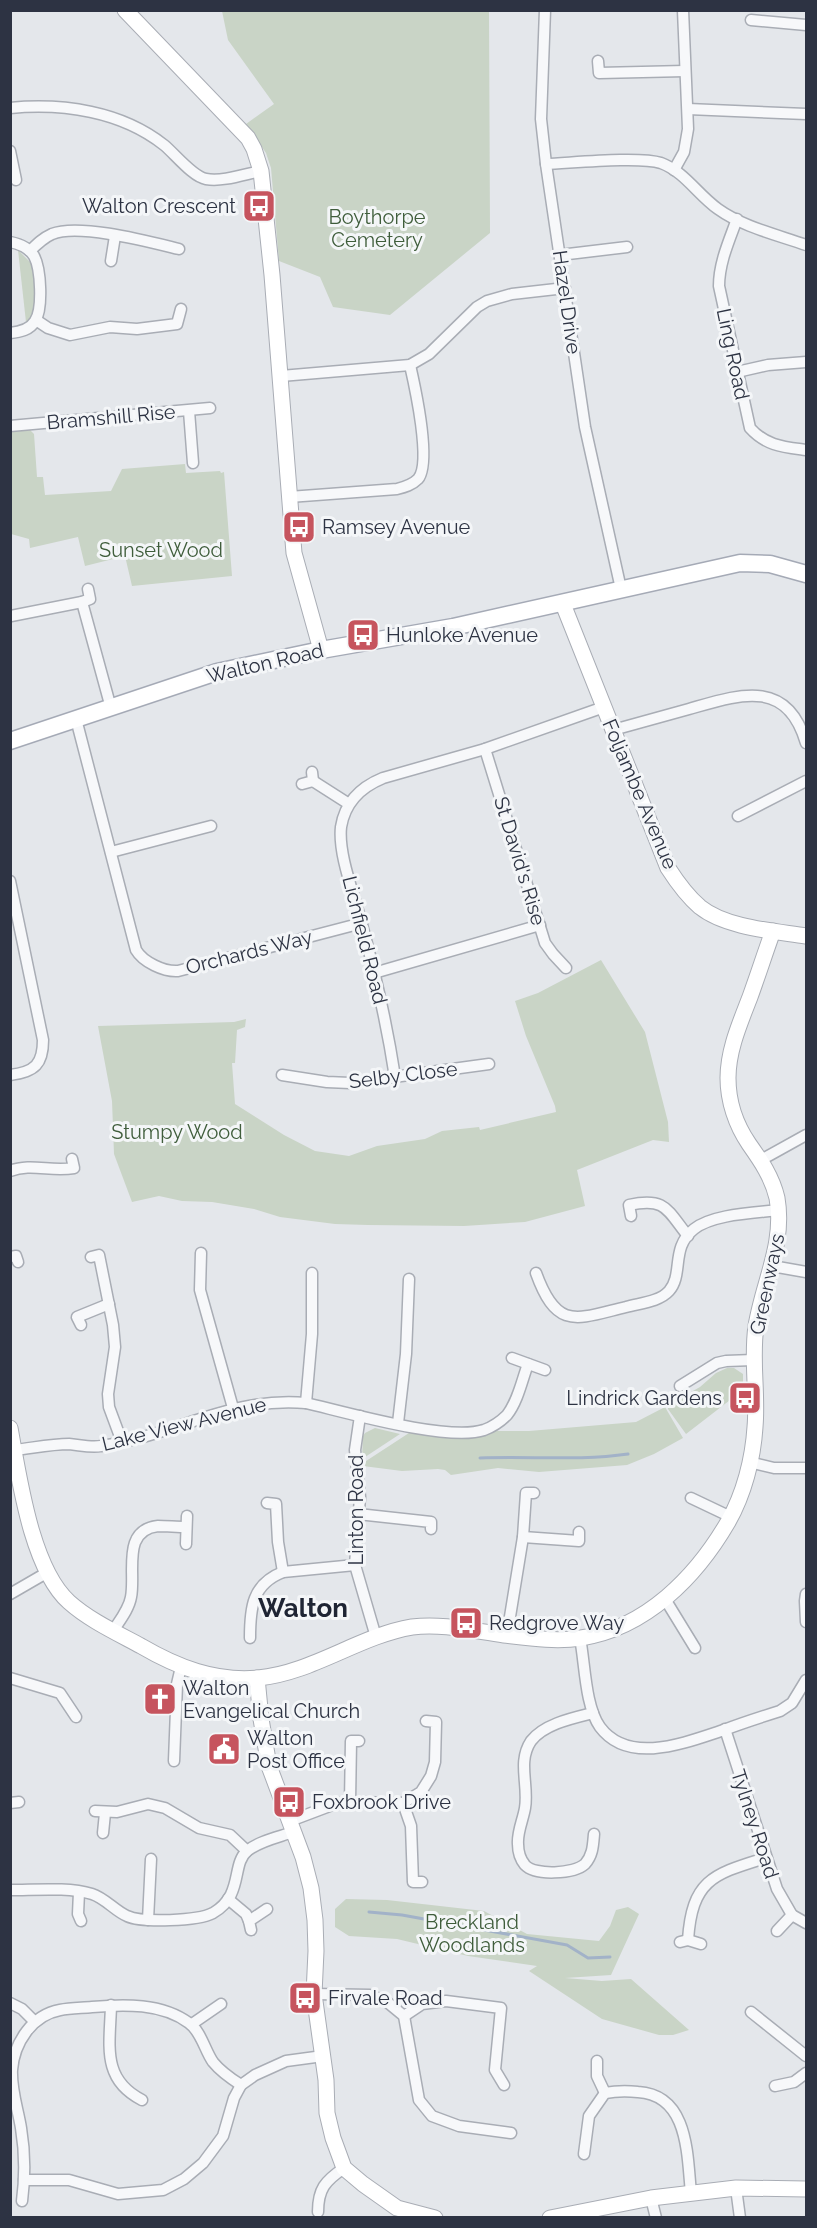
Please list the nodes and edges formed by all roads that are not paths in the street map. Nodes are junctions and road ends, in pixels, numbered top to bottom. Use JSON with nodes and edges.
{"nodes":[{"id":1,"x":125,"y":10,"type":"edge"},
{"id":2,"x":545,"y":10,"type":"edge"},
{"id":3,"x":682,"y":10,"type":"edge"},
{"id":4,"x":767,"y":16,"type":"edge"},
{"id":5,"x":750,"y":20,"type":"dead end"},
{"id":6,"x":807,"y":25,"type":"edge"},
{"id":7,"x":598,"y":61,"type":"dead end"},
{"id":8,"x":685,"y":71,"type":"junction"},
{"id":9,"x":10,"y":108,"type":"edge"},
{"id":10,"x":688,"y":110,"type":"junction"},
{"id":11,"x":807,"y":114,"type":"edge"},
{"id":12,"x":10,"y":151,"type":"edge"},
{"id":13,"x":546,"y":164,"type":"junction"},
{"id":14,"x":674,"y":170,"type":"junction"},
{"id":15,"x":261,"y":171,"type":"junction"},
{"id":16,"x":16,"y":180,"type":"dead end"},
{"id":17,"x":737,"y":219,"type":"junction"},
{"id":18,"x":115,"y":236,"type":"junction"},
{"id":19,"x":10,"y":242,"type":"edge"},
{"id":20,"x":807,"y":245,"type":"edge"},
{"id":21,"x":627,"y":247,"type":"dead end"},
{"id":22,"x":179,"y":249,"type":"dead end"},
{"id":23,"x":30,"y":251,"type":"junction"},
{"id":24,"x":560,"y":255,"type":"junction"},
{"id":25,"x":111,"y":261,"type":"dead end"},
{"id":26,"x":564,"y":288,"type":"junction"},
{"id":27,"x":181,"y":309,"type":"dead end"},
{"id":28,"x":36,"y":320,"type":"junction"},
{"id":29,"x":10,"y":333,"type":"edge"},
{"id":30,"x":807,"y":362,"type":"edge"},
{"id":31,"x":410,"y":365,"type":"junction"},
{"id":32,"x":737,"y":372,"type":"junction"},
{"id":33,"x":280,"y":376,"type":"junction"},
{"id":34,"x":210,"y":408,"type":"dead end"},
{"id":35,"x":189,"y":411,"type":"junction"},
{"id":36,"x":10,"y":426,"type":"edge"},
{"id":37,"x":807,"y":450,"type":"edge"},
{"id":38,"x":193,"y":463,"type":"dead end"},
{"id":39,"x":289,"y":497,"type":"junction"},
{"id":40,"x":807,"y":574,"type":"edge"},
{"id":41,"x":88,"y":589,"type":"dead end"},
{"id":42,"x":621,"y":589,"type":"junction"},
{"id":43,"x":82,"y":602,"type":"junction"},
{"id":44,"x":563,"y":604,"type":"junction"},
{"id":45,"x":12,"y":616,"type":"edge"},
{"id":46,"x":321,"y":650,"type":"junction"},
{"id":47,"x":604,"y":707,"type":"junction"},
{"id":48,"x":111,"y":708,"type":"junction"},
{"id":49,"x":76,"y":719,"type":"junction"},
{"id":50,"x":613,"y":730,"type":"junction"},
{"id":51,"x":10,"y":741,"type":"edge"},
{"id":52,"x":807,"y":743,"type":"edge"},
{"id":53,"x":485,"y":749,"type":"junction"},
{"id":54,"x":309,"y":779,"type":"dead end"},
{"id":55,"x":807,"y":781,"type":"edge"},
{"id":56,"x":349,"y":804,"type":"junction"},
{"id":57,"x":738,"y":816,"type":"dead end"},
{"id":58,"x":211,"y":826,"type":"dead end"},
{"id":59,"x":111,"y":852,"type":"junction"},
{"id":60,"x":10,"y":881,"type":"edge"},
{"id":61,"x":362,"y":923,"type":"junction"},
{"id":62,"x":540,"y":925,"type":"junction"},
{"id":63,"x":772,"y":931,"type":"junction"},
{"id":64,"x":807,"y":936,"type":"edge"},
{"id":65,"x":566,"y":968,"type":"dead end"},
{"id":66,"x":374,"y":973,"type":"junction"},
{"id":67,"x":489,"y":1064,"type":"dead end"},
{"id":68,"x":10,"y":1075,"type":"edge"},
{"id":69,"x":282,"y":1075,"type":"dead end"},
{"id":70,"x":395,"y":1077,"type":"junction"},
{"id":71,"x":807,"y":1135,"type":"edge"},
{"id":72,"x":72,"y":1159,"type":"dead end"},
{"id":73,"x":761,"y":1160,"type":"junction"},
{"id":74,"x":10,"y":1171,"type":"edge"},
{"id":75,"x":617,"y":1208,"type":"dead end"},
{"id":76,"x":778,"y":1210,"type":"junction"},
{"id":77,"x":688,"y":1236,"type":"junction"},
{"id":78,"x":201,"y":1253,"type":"dead end"},
{"id":79,"x":91,"y":1257,"type":"dead end"},
{"id":80,"x":772,"y":1266,"type":"junction"},
{"id":81,"x":807,"y":1272,"type":"edge"},
{"id":82,"x":312,"y":1273,"type":"dead end"},
{"id":83,"x":536,"y":1273,"type":"dead end"},
{"id":84,"x":409,"y":1279,"type":"dead end"},
{"id":85,"x":109,"y":1304,"type":"junction"},
{"id":86,"x":81,"y":1325,"type":"dead end"},
{"id":87,"x":512,"y":1358,"type":"dead end"},
{"id":88,"x":753,"y":1360,"type":"junction"},
{"id":89,"x":528,"y":1364,"type":"junction"},
{"id":90,"x":545,"y":1370,"type":"dead end"},
{"id":91,"x":680,"y":1386,"type":"dead end"},
{"id":92,"x":306,"y":1403,"type":"junction"},
{"id":93,"x":233,"y":1408,"type":"junction"},
{"id":94,"x":360,"y":1416,"type":"junction"},
{"id":95,"x":398,"y":1423,"type":"junction"},
{"id":96,"x":10,"y":1428,"type":"edge"},
{"id":97,"x":122,"y":1442,"type":"junction"},
{"id":98,"x":15,"y":1450,"type":"junction"},
{"id":99,"x":749,"y":1462,"type":"junction"},
{"id":100,"x":807,"y":1468,"type":"edge"},
{"id":101,"x":534,"y":1493,"type":"dead end"},
{"id":102,"x":691,"y":1498,"type":"dead end"},
{"id":103,"x":267,"y":1503,"type":"dead end"},
{"id":104,"x":358,"y":1514,"type":"junction"},
{"id":105,"x":731,"y":1517,"type":"junction"},
{"id":106,"x":431,"y":1529,"type":"dead end"},
{"id":107,"x":579,"y":1532,"type":"dead end"},
{"id":108,"x":523,"y":1537,"type":"junction"},
{"id":109,"x":186,"y":1544,"type":"dead end"},
{"id":110,"x":355,"y":1565,"type":"junction"},
{"id":111,"x":48,"y":1572,"type":"junction"},
{"id":112,"x":284,"y":1572,"type":"junction"},
{"id":113,"x":10,"y":1594,"type":"edge"},
{"id":114,"x":807,"y":1594,"type":"edge"},
{"id":115,"x":665,"y":1599,"type":"junction"},
{"id":116,"x":807,"y":1622,"type":"edge"},
{"id":117,"x":113,"y":1631,"type":"junction"},
{"id":118,"x":507,"y":1635,"type":"junction"},
{"id":119,"x":376,"y":1637,"type":"junction"},
{"id":120,"x":250,"y":1638,"type":"dead end"},
{"id":121,"x":580,"y":1638,"type":"junction"},
{"id":122,"x":695,"y":1648,"type":"dead end"},
{"id":123,"x":181,"y":1667,"type":"junction"},
{"id":124,"x":10,"y":1678,"type":"edge"},
{"id":125,"x":257,"y":1678,"type":"junction"},
{"id":126,"x":807,"y":1680,"type":"edge"},
{"id":127,"x":593,"y":1713,"type":"junction"},
{"id":128,"x":76,"y":1717,"type":"dead end"},
{"id":129,"x":426,"y":1721,"type":"dead end"},
{"id":130,"x":725,"y":1729,"type":"junction"},
{"id":131,"x":359,"y":1741,"type":"dead end"},
{"id":132,"x":174,"y":1761,"type":"dead end"},
{"id":133,"x":350,"y":1802,"type":"junction"},
{"id":134,"x":404,"y":1803,"type":"junction"},
{"id":135,"x":291,"y":1826,"type":"junction"},
{"id":136,"x":103,"y":1833,"type":"dead end"},
{"id":137,"x":594,"y":1834,"type":"dead end"},
{"id":138,"x":247,"y":1851,"type":"junction"},
{"id":139,"x":765,"y":1858,"type":"junction"},
{"id":140,"x":151,"y":1859,"type":"dead end"},
{"id":141,"x":423,"y":1882,"type":"dead end"},
{"id":142,"x":10,"y":1890,"type":"edge"},
{"id":143,"x":79,"y":1892,"type":"junction"},
{"id":144,"x":228,"y":1899,"type":"junction"},
{"id":145,"x":267,"y":1909,"type":"dead end"},
{"id":146,"x":792,"y":1914,"type":"junction"},
{"id":147,"x":148,"y":1920,"type":"junction"},
{"id":148,"x":81,"y":1921,"type":"dead end"},
{"id":149,"x":807,"y":1923,"type":"edge"},
{"id":150,"x":777,"y":1931,"type":"dead end"},
{"id":151,"x":701,"y":1944,"type":"dead end"},
{"id":152,"x":314,"y":1994,"type":"junction"},
{"id":153,"x":10,"y":2003,"type":"edge"},
{"id":154,"x":221,"y":2004,"type":"dead end"},
{"id":155,"x":111,"y":2006,"type":"junction"},
{"id":156,"x":751,"y":2012,"type":"dead end"},
{"id":157,"x":404,"y":2016,"type":"junction"},
{"id":158,"x":35,"y":2022,"type":"junction"},
{"id":159,"x":192,"y":2024,"type":"junction"},
{"id":160,"x":805,"y":2051,"type":"edge"},
{"id":161,"x":323,"y":2056,"type":"junction"},
{"id":162,"x":13,"y":2059,"type":"edge"},
{"id":163,"x":597,"y":2061,"type":"dead end"},
{"id":164,"x":807,"y":2073,"type":"edge"},
{"id":165,"x":241,"y":2085,"type":"junction"},
{"id":166,"x":504,"y":2085,"type":"dead end"},
{"id":167,"x":775,"y":2086,"type":"dead end"},
{"id":168,"x":605,"y":2093,"type":"junction"},
{"id":169,"x":142,"y":2100,"type":"dead end"},
{"id":170,"x":511,"y":2133,"type":"dead end"},
{"id":171,"x":584,"y":2154,"type":"dead end"},
{"id":172,"x":344,"y":2168,"type":"junction"},
{"id":173,"x":24,"y":2180,"type":"junction"},
{"id":174,"x":736,"y":2187,"type":"junction"},
{"id":175,"x":807,"y":2189,"type":"edge"},
{"id":176,"x":691,"y":2193,"type":"junction"},
{"id":177,"x":651,"y":2198,"type":"junction"},
{"id":178,"x":22,"y":2201,"type":"dead end"},
{"id":179,"x":318,"y":2212,"type":"dead end"},
{"id":180,"x":412,"y":2215,"type":"edge"},
{"id":181,"x":574,"y":2216,"type":"edge"},
{"id":182,"x":435,"y":2217,"type":"edge"},
{"id":183,"x":550,"y":2217,"type":"edge"},
{"id":184,"x":656,"y":2217,"type":"edge"},
{"id":185,"x":740,"y":2217,"type":"edge"}],
"edges":[{"from":1,"to":15,"type":"street"},
{"from":2,"to":13,"type":"street","name":"Hazel Drive"},
{"from":3,"to":8,"type":"street"},
{"from":4,"to":5,"type":"street"},
{"from":4,"to":6,"type":"street"},
{"from":7,"to":8,"type":"street"},
{"from":8,"to":10,"type":"street"},
{"from":9,"to":15,"type":"street"},
{"from":10,"to":11,"type":"street"},
{"from":10,"to":14,"type":"street"},
{"from":12,"to":16,"type":"street"},
{"from":13,"to":14,"type":"street"},
{"from":13,"to":24,"type":"street","name":"Hazel Drive"},
{"from":14,"to":17,"type":"street"},
{"from":15,"to":33,"type":"street"},
{"from":17,"to":20,"type":"street"},
{"from":17,"to":32,"type":"street","name":"Ling Road"},
{"from":18,"to":22,"type":"street"},
{"from":18,"to":23,"type":"street"},
{"from":18,"to":25,"type":"street"},
{"from":19,"to":23,"type":"street"},
{"from":21,"to":24,"type":"street"},
{"from":23,"to":28,"type":"street"},
{"from":24,"to":26,"type":"street","name":"Hazel Drive"},
{"from":26,"to":31,"type":"street"},
{"from":26,"to":42,"type":"street","name":"Hazel Drive"},
{"from":27,"to":28,"type":"street"},
{"from":28,"to":29,"type":"street"},
{"from":30,"to":32,"type":"street"},
{"from":31,"to":33,"type":"street"},
{"from":31,"to":39,"type":"street"},
{"from":32,"to":37,"type":"street","name":"Ling Road"},
{"from":33,"to":39,"type":"street"},
{"from":34,"to":35,"type":"street","name":"Bramshill Rise"},
{"from":35,"to":36,"type":"street","name":"Bramshill Rise"},
{"from":35,"to":38,"type":"street"},
{"from":39,"to":46,"type":"street"},
{"from":40,"to":42,"type":"main road","name":"Walton Road"},
{"from":41,"to":43,"type":"street"},
{"from":42,"to":44,"type":"main road","name":"Walton Road"},
{"from":43,"to":45,"type":"street"},
{"from":43,"to":48,"type":"street"},
{"from":44,"to":46,"type":"main road","name":"Walton Road"},
{"from":44,"to":47,"type":"street","name":"Foljambe Avenue"},
{"from":46,"to":48,"type":"main road","name":"Walton Road"},
{"from":47,"to":50,"type":"street","name":"Foljambe Avenue"},
{"from":47,"to":53,"type":"street","name":"Lichfield Road"},
{"from":48,"to":49,"type":"main road","name":"Walton Road"},
{"from":49,"to":51,"type":"main road","name":"Walton Road"},
{"from":49,"to":59,"type":"street","name":"Orchards Way"},
{"from":50,"to":52,"type":"street"},
{"from":50,"to":63,"type":"street","name":"Foljambe Avenue"},
{"from":53,"to":56,"type":"street","name":"Lichfield Road"},
{"from":53,"to":62,"type":"street","name":"St David's Rise"},
{"from":54,"to":56,"type":"street"},
{"from":55,"to":57,"type":"street"},
{"from":56,"to":61,"type":"street","name":"Lichfield Road"},
{"from":58,"to":59,"type":"street"},
{"from":59,"to":61,"type":"street","name":"Orchards Way"},
{"from":60,"to":68,"type":"street"},
{"from":61,"to":66,"type":"street","name":"Lichfield Road"},
{"from":62,"to":65,"type":"street","name":"St David's Rise"},
{"from":62,"to":66,"type":"street"},
{"from":63,"to":64,"type":"street","name":"Foljambe Avenue"},
{"from":63,"to":73,"type":"street","name":"Greenways"},
{"from":66,"to":70,"type":"street","name":"Lichfield Road"},
{"from":67,"to":70,"type":"street","name":"Selby Close"},
{"from":69,"to":70,"type":"street","name":"Selby Close"},
{"from":71,"to":73,"type":"street"},
{"from":72,"to":74,"type":"street"},
{"from":73,"to":76,"type":"street","name":"Greenways"},
{"from":75,"to":77,"type":"street"},
{"from":76,"to":77,"type":"street"},
{"from":76,"to":80,"type":"street","name":"Greenways"},
{"from":77,"to":83,"type":"street"},
{"from":78,"to":93,"type":"street"},
{"from":79,"to":85,"type":"street"},
{"from":80,"to":81,"type":"street"},
{"from":80,"to":88,"type":"street","name":"Greenways"},
{"from":82,"to":92,"type":"street"},
{"from":84,"to":95,"type":"street"},
{"from":85,"to":86,"type":"street"},
{"from":85,"to":97,"type":"street"},
{"from":87,"to":89,"type":"street"},
{"from":88,"to":91,"type":"street"},
{"from":88,"to":99,"type":"street","name":"Greenways"},
{"from":89,"to":90,"type":"street"},
{"from":89,"to":95,"type":"street","name":"Lake View Avenue"},
{"from":92,"to":93,"type":"street","name":"Lake View Avenue"},
{"from":92,"to":94,"type":"street","name":"Lake View Avenue"},
{"from":93,"to":97,"type":"street","name":"Lake View Avenue"},
{"from":94,"to":95,"type":"street","name":"Lake View Avenue"},
{"from":94,"to":104,"type":"street","name":"Linton Road"},
{"from":96,"to":98,"type":"street","name":"Greenways"},
{"from":97,"to":98,"type":"street","name":"Lake View Avenue"},
{"from":98,"to":111,"type":"street","name":"Greenways"},
{"from":99,"to":100,"type":"street"},
{"from":99,"to":105,"type":"street","name":"Greenways"},
{"from":101,"to":108,"type":"street"},
{"from":102,"to":105,"type":"street"},
{"from":103,"to":112,"type":"street"},
{"from":104,"to":106,"type":"street"},
{"from":104,"to":110,"type":"street","name":"Linton Road"},
{"from":105,"to":115,"type":"street","name":"Greenways"},
{"from":107,"to":108,"type":"street"},
{"from":108,"to":118,"type":"street"},
{"from":109,"to":117,"type":"street"},
{"from":110,"to":112,"type":"street"},
{"from":110,"to":119,"type":"street","name":"Linton Road"},
{"from":111,"to":113,"type":"street"},
{"from":111,"to":117,"type":"street","name":"Greenways"},
{"from":112,"to":120,"type":"street"},
{"from":114,"to":116,"type":"street"},
{"from":115,"to":121,"type":"street","name":"Greenways"},
{"from":115,"to":122,"type":"street"},
{"from":117,"to":123,"type":"street","name":"Greenways"},
{"from":118,"to":119,"type":"street","name":"Greenways"},
{"from":118,"to":121,"type":"street","name":"Greenways"},
{"from":119,"to":125,"type":"street","name":"Greenways"},
{"from":121,"to":127,"type":"street"},
{"from":123,"to":125,"type":"street","name":"Greenways"},
{"from":123,"to":132,"type":"street"},
{"from":124,"to":128,"type":"street"},
{"from":125,"to":135,"type":"street"},
{"from":126,"to":130,"type":"street"},
{"from":127,"to":130,"type":"street"},
{"from":127,"to":137,"type":"street"},
{"from":129,"to":134,"type":"street"},
{"from":130,"to":139,"type":"street","name":"Tylney Road"},
{"from":131,"to":133,"type":"street"},
{"from":133,"to":134,"type":"street"},
{"from":133,"to":135,"type":"street"},
{"from":134,"to":141,"type":"street"},
{"from":135,"to":138,"type":"street"},
{"from":135,"to":152,"type":"street"},
{"from":136,"to":138,"type":"street"},
{"from":138,"to":144,"type":"street"},
{"from":139,"to":146,"type":"street","name":"Tylney Road"},
{"from":139,"to":151,"type":"street"},
{"from":140,"to":147,"type":"street"},
{"from":142,"to":143,"type":"street"},
{"from":143,"to":147,"type":"street"},
{"from":143,"to":148,"type":"street"},
{"from":144,"to":145,"type":"street"},
{"from":144,"to":147,"type":"street"},
{"from":146,"to":149,"type":"street","name":"Tylney Road"},
{"from":146,"to":150,"type":"street"},
{"from":152,"to":157,"type":"street"},
{"from":152,"to":161,"type":"street"},
{"from":153,"to":158,"type":"street"},
{"from":154,"to":159,"type":"street"},
{"from":155,"to":158,"type":"street"},
{"from":155,"to":159,"type":"street"},
{"from":155,"to":169,"type":"street"},
{"from":156,"to":160,"type":"street"},
{"from":157,"to":166,"type":"street"},
{"from":157,"to":170,"type":"street"},
{"from":158,"to":162,"type":"street"},
{"from":159,"to":165,"type":"street"},
{"from":161,"to":165,"type":"street"},
{"from":161,"to":172,"type":"street"},
{"from":162,"to":173,"type":"street"},
{"from":163,"to":168,"type":"street"},
{"from":164,"to":167,"type":"street"},
{"from":165,"to":173,"type":"street"},
{"from":168,"to":171,"type":"street"},
{"from":168,"to":176,"type":"street"},
{"from":172,"to":179,"type":"street"},
{"from":172,"to":180,"type":"street"},
{"from":173,"to":178,"type":"street"},
{"from":174,"to":175,"type":"street"},
{"from":174,"to":176,"type":"street"},
{"from":174,"to":185,"type":"street"},
{"from":176,"to":177,"type":"street"},
{"from":177,"to":181,"type":"street"},
{"from":177,"to":184,"type":"street"},
{"from":180,"to":182,"type":"street"},
{"from":181,"to":183,"type":"street"}]}
